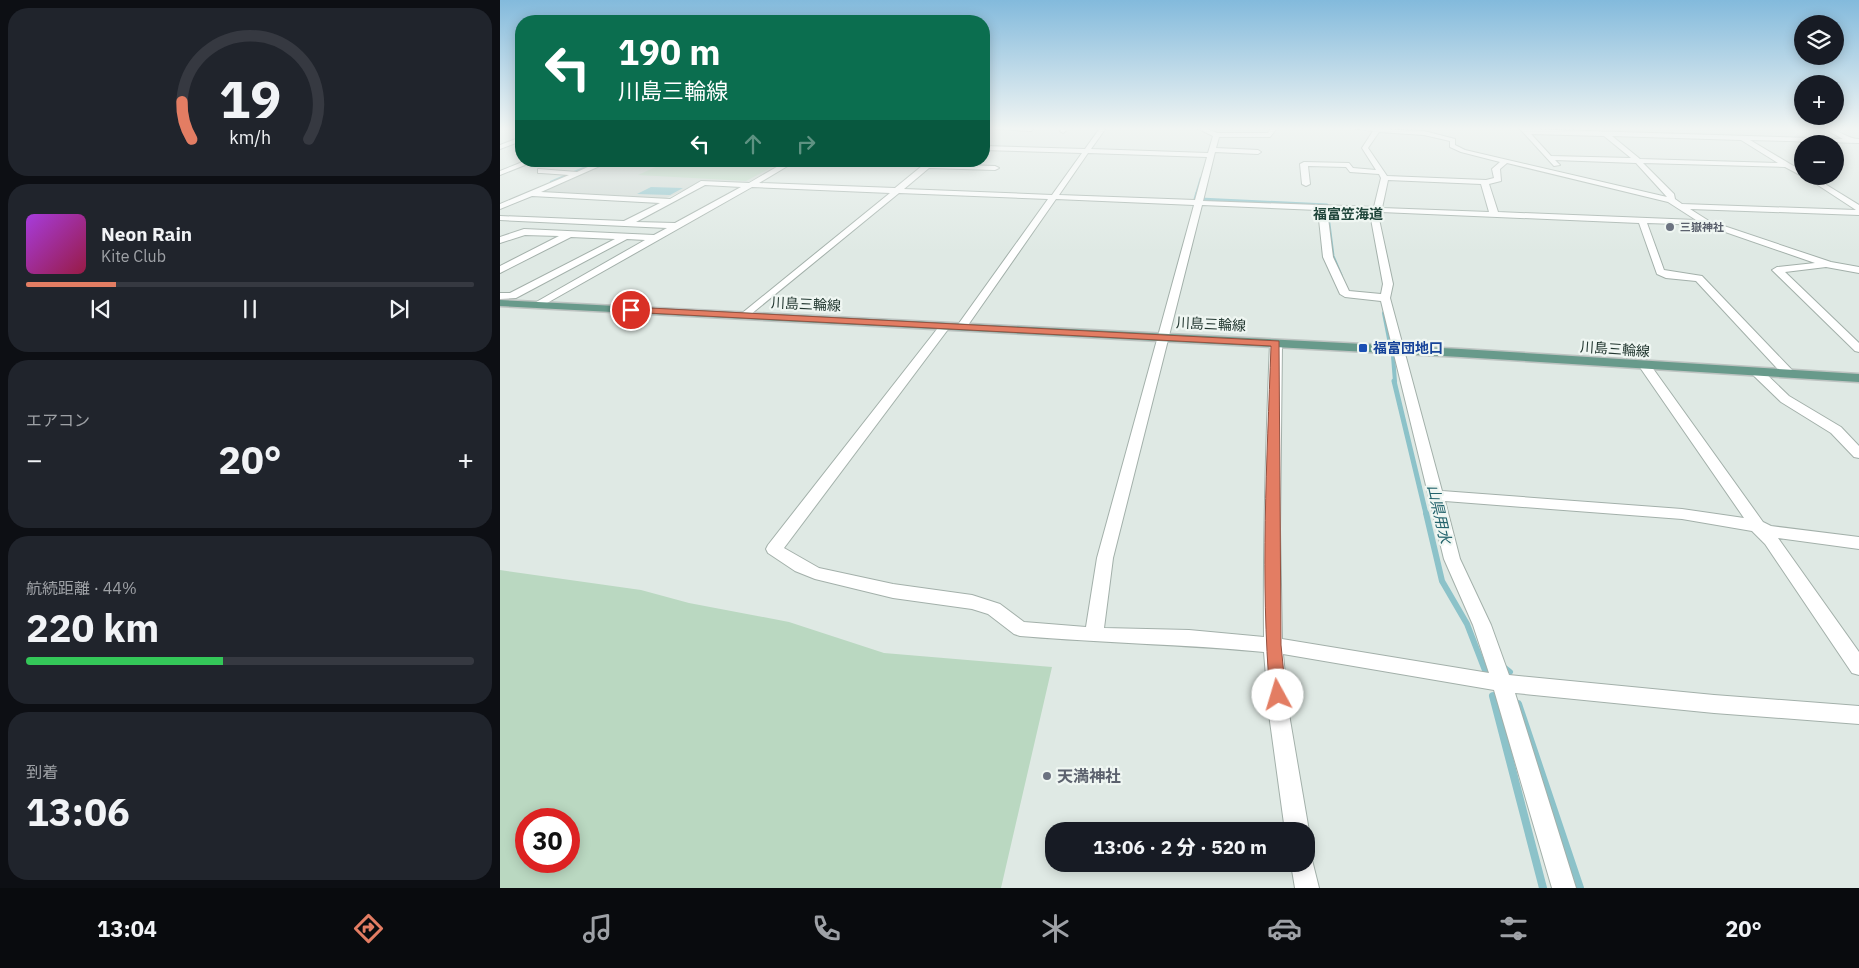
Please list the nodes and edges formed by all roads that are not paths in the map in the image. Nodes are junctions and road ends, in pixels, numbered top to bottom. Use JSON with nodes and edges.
{"nodes":[{"id":1,"x":588,"y":169,"type":"edge"},
{"id":2,"x":778,"y":169,"type":"edge"},
{"id":3,"x":923,"y":169,"type":"edge"},
{"id":4,"x":1074,"y":169,"type":"edge"},
{"id":5,"x":1208,"y":169,"type":"edge"},
{"id":6,"x":1305,"y":169,"type":"edge"},
{"id":7,"x":1350,"y":169,"type":"edge"},
{"id":8,"x":1379,"y":169,"type":"edge"},
{"id":9,"x":1496,"y":169,"type":"edge"},
{"id":10,"x":1542,"y":169,"type":"edge"},
{"id":11,"x":1561,"y":169,"type":"edge"},
{"id":12,"x":1644,"y":169,"type":"edge"},
{"id":13,"x":541,"y":171,"type":"dead end"},
{"id":14,"x":580,"y":173,"type":"junction"},
{"id":15,"x":1562,"y":174,"type":"junction"},
{"id":16,"x":1383,"y":175,"type":"junction"},
{"id":17,"x":1486,"y":182,"type":"junction"},
{"id":18,"x":1306,"y":184,"type":"dead end"},
{"id":19,"x":750,"y":185,"type":"junction"},
{"id":20,"x":1821,"y":185,"type":"edge"},
{"id":21,"x":898,"y":190,"type":"junction"},
{"id":22,"x":531,"y":194,"type":"junction"},
{"id":23,"x":1056,"y":196,"type":"junction"},
{"id":24,"x":1671,"y":200,"type":"junction"},
{"id":25,"x":671,"y":201,"type":"junction"},
{"id":26,"x":1199,"y":202,"type":"junction"},
{"id":27,"x":1322,"y":206,"type":"junction"},
{"id":28,"x":1681,"y":206,"type":"junction"},
{"id":29,"x":500,"y":207,"type":"edge"},
{"id":30,"x":1376,"y":208,"type":"junction"},
{"id":31,"x":1859,"y":209,"type":"edge"},
{"id":32,"x":1859,"y":213,"type":"edge"},
{"id":33,"x":1494,"y":214,"type":"junction"},
{"id":34,"x":500,"y":218,"type":"edge"},
{"id":35,"x":1642,"y":220,"type":"junction"},
{"id":36,"x":1706,"y":222,"type":"junction"},
{"id":37,"x":626,"y":224,"type":"junction"},
{"id":38,"x":678,"y":226,"type":"junction"},
{"id":39,"x":571,"y":234,"type":"junction"},
{"id":40,"x":626,"y":237,"type":"junction"},
{"id":41,"x":655,"y":238,"type":"junction"},
{"id":42,"x":500,"y":240,"type":"edge"},
{"id":43,"x":1829,"y":265,"type":"junction"},
{"id":44,"x":500,"y":270,"type":"edge"},
{"id":45,"x":1859,"y":270,"type":"edge"},
{"id":46,"x":500,"y":296,"type":"edge"},
{"id":47,"x":1385,"y":298,"type":"junction"},
{"id":48,"x":500,"y":303,"type":"edge"},
{"id":49,"x":536,"y":305,"type":"junction"},
{"id":50,"x":745,"y":316,"type":"junction"},
{"id":51,"x":945,"y":326,"type":"junction"},
{"id":52,"x":962,"y":326,"type":"junction"},
{"id":53,"x":1162,"y":336,"type":"junction"},
{"id":54,"x":1276,"y":343,"type":"junction"},
{"id":55,"x":1398,"y":350,"type":"junction"},
{"id":56,"x":1859,"y":350,"type":"edge"},
{"id":57,"x":1645,"y":366,"type":"junction"},
{"id":58,"x":1757,"y":372,"type":"junction"},
{"id":59,"x":1789,"y":374,"type":"junction"},
{"id":60,"x":1859,"y":378,"type":"edge"},
{"id":61,"x":1859,"y":454,"type":"edge"},
{"id":62,"x":1436,"y":495,"type":"junction"},
{"id":63,"x":1756,"y":526,"type":"junction"},
{"id":64,"x":1859,"y":543,"type":"edge"},
{"id":65,"x":1094,"y":635,"type":"junction"},
{"id":66,"x":1273,"y":645,"type":"junction"},
{"id":67,"x":1859,"y":667,"type":"edge"},
{"id":68,"x":1502,"y":683,"type":"junction"},
{"id":69,"x":1859,"y":715,"type":"edge"},
{"id":70,"x":1296,"y":822,"type":"edge"},
{"id":71,"x":1304,"y":872,"type":"edge"},
{"id":72,"x":1307,"y":888,"type":"edge"},
{"id":73,"x":1564,"y":888,"type":"edge"}],
"edges":[{"from":1,"to":14,"type":"street"},
{"from":2,"to":19,"type":"street"},
{"from":3,"to":21,"type":"street"},
{"from":4,"to":23,"type":"street"},
{"from":5,"to":26,"type":"street"},
{"from":6,"to":18,"type":"street"},
{"from":7,"to":16,"type":"street"},
{"from":8,"to":16,"type":"street"},
{"from":9,"to":17,"type":"street"},
{"from":10,"to":15,"type":"street"},
{"from":11,"to":15,"type":"street"},
{"from":12,"to":24,"type":"street"},
{"from":13,"to":14,"type":"street"},
{"from":14,"to":22,"type":"street"},
{"from":15,"to":24,"type":"street"},
{"from":16,"to":17,"type":"street"},
{"from":16,"to":30,"type":"street"},
{"from":17,"to":33,"type":"street"},
{"from":19,"to":21,"type":"street"},
{"from":19,"to":25,"type":"street"},
{"from":19,"to":38,"type":"street"},
{"from":20,"to":31,"type":"street"},
{"from":21,"to":23,"type":"street"},
{"from":21,"to":50,"type":"street"},
{"from":22,"to":25,"type":"street"},
{"from":22,"to":29,"type":"street"},
{"from":23,"to":26,"type":"street"},
{"from":23,"to":52,"type":"street"},
{"from":24,"to":28,"type":"street"},
{"from":25,"to":37,"type":"street"},
{"from":26,"to":27,"type":"street"},
{"from":26,"to":53,"type":"street"},
{"from":27,"to":30,"type":"street"},
{"from":27,"to":47,"type":"street"},
{"from":28,"to":32,"type":"street"},
{"from":28,"to":36,"type":"street"},
{"from":30,"to":33,"type":"street"},
{"from":30,"to":47,"type":"street"},
{"from":33,"to":35,"type":"street"},
{"from":34,"to":37,"type":"street"},
{"from":35,"to":36,"type":"street"},
{"from":35,"to":59,"type":"street"},
{"from":36,"to":43,"type":"street"},
{"from":37,"to":38,"type":"street"},
{"from":38,"to":41,"type":"street"},
{"from":39,"to":40,"type":"street"},
{"from":39,"to":42,"type":"street"},
{"from":39,"to":44,"type":"street"},
{"from":40,"to":41,"type":"street"},
{"from":40,"to":46,"type":"street"},
{"from":41,"to":49,"type":"street"},
{"from":43,"to":45,"type":"street"},
{"from":43,"to":56,"type":"street"},
{"from":47,"to":55,"type":"street"},
{"from":48,"to":49,"type":"main road","name":"川島三輪線"},
{"from":49,"to":50,"type":"main road","name":"川島三輪線"},
{"from":50,"to":51,"type":"main road","name":"川島三輪線"},
{"from":51,"to":52,"type":"main road","name":"川島三輪線"},
{"from":51,"to":65,"type":"street"},
{"from":52,"to":53,"type":"main road","name":"川島三輪線"},
{"from":53,"to":54,"type":"main road","name":"川島三輪線"},
{"from":53,"to":65,"type":"street"},
{"from":54,"to":55,"type":"main road","name":"川島三輪線"},
{"from":54,"to":66,"type":"street"},
{"from":55,"to":57,"type":"main road","name":"川島三輪線"},
{"from":55,"to":62,"type":"street"},
{"from":57,"to":58,"type":"main road","name":"川島三輪線"},
{"from":57,"to":63,"type":"street"},
{"from":58,"to":59,"type":"main road","name":"川島三輪線"},
{"from":58,"to":61,"type":"street"},
{"from":59,"to":60,"type":"main road","name":"川島三輪線"},
{"from":62,"to":63,"type":"street"},
{"from":62,"to":68,"type":"street"},
{"from":63,"to":64,"type":"street"},
{"from":63,"to":67,"type":"street"},
{"from":65,"to":66,"type":"street"},
{"from":66,"to":68,"type":"street"},
{"from":66,"to":70,"type":"street"},
{"from":68,"to":69,"type":"street"},
{"from":68,"to":73,"type":"street"},
{"from":71,"to":72,"type":"street"}]}
